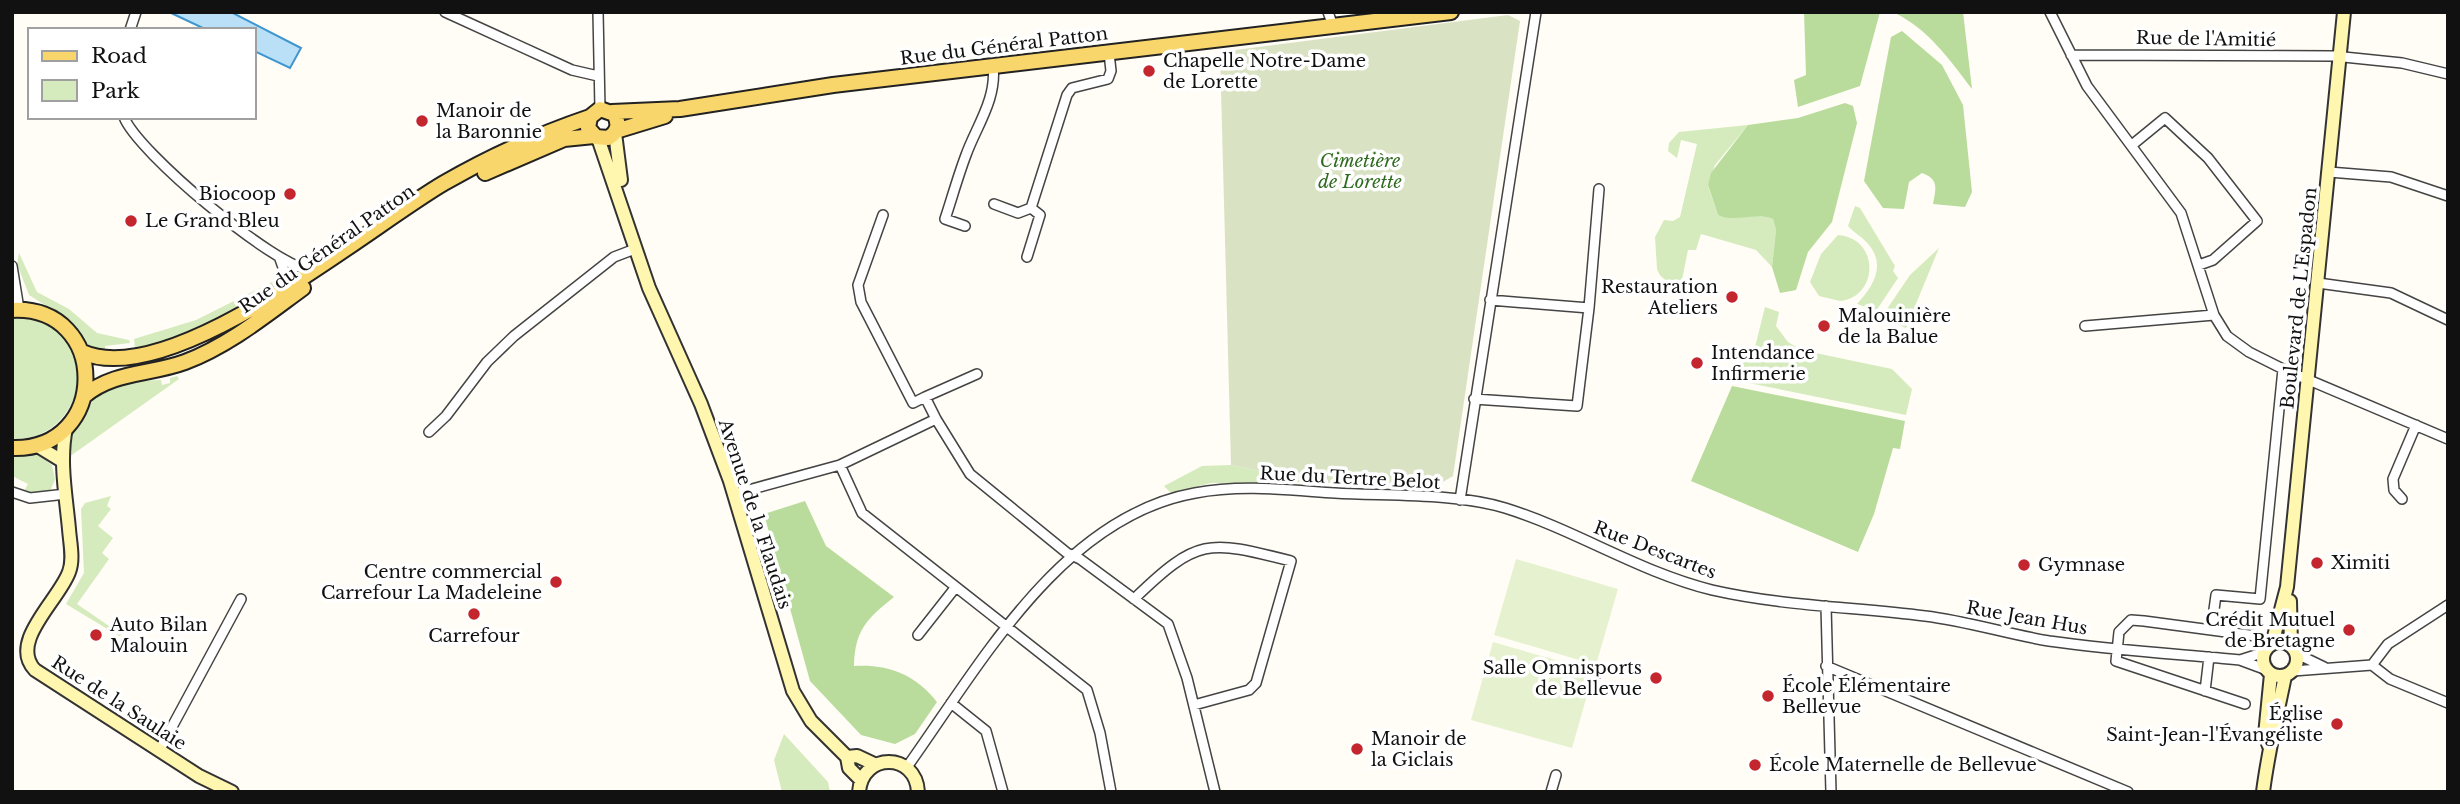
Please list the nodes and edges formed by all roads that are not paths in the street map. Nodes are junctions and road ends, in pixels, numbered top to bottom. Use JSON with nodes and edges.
{"nodes":[{"id":1,"x":445,"y":12,"type":"edge"},
{"id":2,"x":598,"y":12,"type":"edge"},
{"id":3,"x":1451,"y":12,"type":"edge"},
{"id":4,"x":1536,"y":12,"type":"edge"},
{"id":5,"x":2050,"y":12,"type":"edge"},
{"id":6,"x":2344,"y":12,"type":"edge"},
{"id":7,"x":1330,"y":19,"type":"edge"},
{"id":8,"x":1109,"y":53,"type":"junction"},
{"id":9,"x":2071,"y":55,"type":"junction"},
{"id":10,"x":2340,"y":57,"type":"junction"},
{"id":11,"x":993,"y":66,"type":"junction"},
{"id":12,"x":2448,"y":74,"type":"edge"},
{"id":13,"x":598,"y":76,"type":"junction"},
{"id":14,"x":680,"y":109,"type":"junction"},
{"id":15,"x":600,"y":113,"type":"junction"},
{"id":16,"x":125,"y":119,"type":"edge"},
{"id":17,"x":616,"y":132,"type":"junction"},
{"id":18,"x":596,"y":137,"type":"junction"},
{"id":19,"x":2132,"y":145,"type":"junction"},
{"id":20,"x":2329,"y":172,"type":"junction"},
{"id":21,"x":1599,"y":189,"type":"dead end"},
{"id":22,"x":2448,"y":196,"type":"edge"},
{"id":23,"x":995,"y":204,"type":"dead end"},
{"id":24,"x":1031,"y":208,"type":"junction"},
{"id":25,"x":883,"y":215,"type":"dead end"},
{"id":26,"x":965,"y":226,"type":"dead end"},
{"id":27,"x":630,"y":232,"type":"junction"},
{"id":28,"x":635,"y":249,"type":"junction"},
{"id":29,"x":1027,"y":257,"type":"dead end"},
{"id":30,"x":281,"y":259,"type":"junction"},
{"id":31,"x":2199,"y":265,"type":"junction"},
{"id":32,"x":12,"y":266,"type":"edge"},
{"id":33,"x":313,"y":271,"type":"junction"},
{"id":34,"x":2318,"y":283,"type":"junction"},
{"id":35,"x":281,"y":292,"type":"junction"},
{"id":36,"x":1490,"y":300,"type":"junction"},
{"id":37,"x":1589,"y":308,"type":"junction"},
{"id":38,"x":16,"y":310,"type":"edge"},
{"id":39,"x":2214,"y":316,"type":"junction"},
{"id":40,"x":2448,"y":320,"type":"edge"},
{"id":41,"x":2085,"y":326,"type":"dead end"},
{"id":42,"x":82,"y":352,"type":"junction"},
{"id":43,"x":2283,"y":369,"type":"junction"},
{"id":44,"x":977,"y":374,"type":"dead end"},
{"id":45,"x":2308,"y":380,"type":"junction"},
{"id":46,"x":84,"y":396,"type":"junction"},
{"id":47,"x":925,"y":397,"type":"junction"},
{"id":48,"x":1474,"y":399,"type":"junction"},
{"id":49,"x":936,"y":419,"type":"junction"},
{"id":50,"x":2416,"y":425,"type":"junction"},
{"id":51,"x":66,"y":428,"type":"junction"},
{"id":52,"x":429,"y":432,"type":"dead end"},
{"id":53,"x":2448,"y":439,"type":"edge"},
{"id":54,"x":36,"y":445,"type":"junction"},
{"id":55,"x":12,"y":448,"type":"edge"},
{"id":56,"x":62,"y":461,"type":"junction"},
{"id":57,"x":839,"y":465,"type":"junction"},
{"id":58,"x":12,"y":492,"type":"edge"},
{"id":59,"x":66,"y":494,"type":"junction"},
{"id":60,"x":734,"y":494,"type":"junction"},
{"id":61,"x":2402,"y":499,"type":"dead end"},
{"id":62,"x":1460,"y":500,"type":"junction"},
{"id":63,"x":1074,"y":556,"type":"junction"},
{"id":64,"x":2287,"y":587,"type":"junction"},
{"id":65,"x":955,"y":589,"type":"junction"},
{"id":66,"x":242,"y":599,"type":"dead end"},
{"id":67,"x":1135,"y":599,"type":"junction"},
{"id":68,"x":2448,"y":605,"type":"edge"},
{"id":69,"x":1826,"y":606,"type":"junction"},
{"id":70,"x":2212,"y":624,"type":"dead end"},
{"id":71,"x":1005,"y":627,"type":"junction"},
{"id":72,"x":918,"y":635,"type":"dead end"},
{"id":73,"x":2269,"y":647,"type":"junction"},
{"id":74,"x":2116,"y":648,"type":"junction"},
{"id":75,"x":2294,"y":650,"type":"junction"},
{"id":76,"x":2208,"y":657,"type":"junction"},
{"id":77,"x":2240,"y":660,"type":"junction"},
{"id":78,"x":2372,"y":665,"type":"junction"},
{"id":79,"x":1826,"y":666,"type":"junction"},
{"id":80,"x":2324,"y":667,"type":"junction"},
{"id":81,"x":2269,"y":672,"type":"junction"},
{"id":82,"x":2289,"y":673,"type":"junction"},
{"id":83,"x":2204,"y":691,"type":"junction"},
{"id":84,"x":951,"y":703,"type":"junction"},
{"id":85,"x":2448,"y":703,"type":"edge"},
{"id":86,"x":2245,"y":704,"type":"dead end"},
{"id":87,"x":1194,"y":705,"type":"junction"},
{"id":88,"x":2269,"y":746,"type":"junction"},
{"id":89,"x":159,"y":751,"type":"junction"},
{"id":90,"x":847,"y":757,"type":"junction"},
{"id":91,"x":874,"y":764,"type":"junction"},
{"id":92,"x":907,"y":766,"type":"junction"},
{"id":93,"x":1556,"y":775,"type":"dead end"},
{"id":94,"x":860,"y":786,"type":"edge"},
{"id":95,"x":232,"y":792,"type":"edge"},
{"id":96,"x":918,"y":792,"type":"edge"},
{"id":97,"x":1003,"y":792,"type":"edge"},
{"id":98,"x":1111,"y":792,"type":"edge"},
{"id":99,"x":1215,"y":792,"type":"edge"},
{"id":100,"x":1551,"y":792,"type":"edge"},
{"id":101,"x":1831,"y":792,"type":"edge"},
{"id":102,"x":2128,"y":792,"type":"edge"},
{"id":103,"x":2263,"y":792,"type":"edge"}],
"edges":[{"from":1,"to":13,"type":"street"},
{"from":2,"to":13,"type":"street"},
{"from":3,"to":7,"type":"main road","name":"Rue du Général Patton"},
{"from":4,"to":36,"type":"street","name":"Rue du Tertre Belot"},
{"from":5,"to":9,"type":"street"},
{"from":6,"to":10,"type":"street","name":"Boulevard de L'Espadon"},
{"from":7,"to":8,"type":"main road","name":"Rue du Général Patton"},
{"from":8,"to":11,"type":"main road","name":"Rue du Général Patton"},
{"from":8,"to":24,"type":"street"},
{"from":9,"to":10,"type":"street","name":"Rue de l'Amitié"},
{"from":9,"to":19,"type":"street"},
{"from":10,"to":12,"type":"street","name":"Rue de l'Amitié"},
{"from":10,"to":20,"type":"street","name":"Boulevard de L'Espadon"},
{"from":11,"to":14,"type":"main road","name":"Rue du Général Patton"},
{"from":11,"to":26,"type":"street"},
{"from":13,"to":15,"type":"street"},
{"from":14,"to":15,"type":"main road","name":"Rue du Général Patton"},
{"from":14,"to":17,"type":"main road","name":"Rue du Général Patton"},
{"from":15,"to":17,"type":"main road"},
{"from":15,"to":18,"type":"main road"},
{"from":15,"to":33,"type":"main road","name":"Rue du Général Patton"},
{"from":16,"to":30,"type":"street"},
{"from":17,"to":18,"type":"main road"},
{"from":17,"to":27,"type":"street","name":"Avenue de la Flaudais"},
{"from":18,"to":27,"type":"street","name":"Avenue de la Flaudais"},
{"from":18,"to":46,"type":"main road","name":"Rue du Général Patton"},
{"from":19,"to":31,"type":"street"},
{"from":19,"to":31,"type":"street"},
{"from":20,"to":22,"type":"street"},
{"from":20,"to":34,"type":"street","name":"Boulevard de L'Espadon"},
{"from":21,"to":37,"type":"street"},
{"from":23,"to":24,"type":"street"},
{"from":24,"to":29,"type":"street"},
{"from":25,"to":47,"type":"street"},
{"from":27,"to":28,"type":"street","name":"Avenue de la Flaudais"},
{"from":28,"to":52,"type":"street"},
{"from":28,"to":60,"type":"street","name":"Avenue de la Flaudais"},
{"from":30,"to":33,"type":"street"},
{"from":30,"to":35,"type":"street"},
{"from":31,"to":39,"type":"street"},
{"from":32,"to":38,"type":"street"},
{"from":33,"to":35,"type":"main road","name":"Rue du Général Patton"},
{"from":34,"to":40,"type":"street"},
{"from":34,"to":45,"type":"street","name":"Boulevard de L'Espadon"},
{"from":35,"to":42,"type":"main road","name":"Rue du Général Patton"},
{"from":36,"to":37,"type":"street"},
{"from":36,"to":48,"type":"street","name":"Rue du Tertre Belot"},
{"from":37,"to":48,"type":"street"},
{"from":38,"to":42,"type":"main road"},
{"from":39,"to":41,"type":"street"},
{"from":39,"to":43,"type":"street"},
{"from":42,"to":46,"type":"main road"},
{"from":43,"to":45,"type":"street"},
{"from":43,"to":70,"type":"street"},
{"from":44,"to":47,"type":"street"},
{"from":45,"to":50,"type":"street"},
{"from":45,"to":64,"type":"street","name":"Boulevard de L'Espadon"},
{"from":46,"to":51,"type":"main road"},
{"from":47,"to":49,"type":"street"},
{"from":48,"to":62,"type":"street","name":"Rue du Tertre Belot"},
{"from":49,"to":57,"type":"street"},
{"from":49,"to":63,"type":"street"},
{"from":50,"to":53,"type":"street"},
{"from":50,"to":61,"type":"street"},
{"from":51,"to":54,"type":"main road"},
{"from":51,"to":56,"type":"street","name":"Rue de la Saulaie"},
{"from":54,"to":55,"type":"main road"},
{"from":54,"to":56,"type":"street"},
{"from":56,"to":59,"type":"street","name":"Rue de la Saulaie"},
{"from":57,"to":60,"type":"street"},
{"from":57,"to":65,"type":"street"},
{"from":58,"to":59,"type":"street"},
{"from":59,"to":89,"type":"street","name":"Rue de la Saulaie"},
{"from":60,"to":90,"type":"street","name":"Avenue de la Flaudais"},
{"from":62,"to":63,"type":"street","name":"Rue du Tertre Belot"},
{"from":62,"to":69,"type":"street","name":"Rue Descartes"},
{"from":63,"to":67,"type":"street"},
{"from":63,"to":71,"type":"street","name":"Rue du Tertre Belot"},
{"from":64,"to":73,"type":"street","name":"Boulevard de L'Espadon"},
{"from":64,"to":75,"type":"street","name":"Boulevard de L'Espadon"},
{"from":65,"to":71,"type":"street"},
{"from":65,"to":72,"type":"street"},
{"from":66,"to":89,"type":"street"},
{"from":67,"to":87,"type":"street"},
{"from":67,"to":87,"type":"street"},
{"from":68,"to":78,"type":"street"},
{"from":69,"to":74,"type":"street","name":"Rue Jean Hus"},
{"from":69,"to":79,"type":"street"},
{"from":71,"to":84,"type":"street","name":"Rue du Tertre Belot"},
{"from":71,"to":98,"type":"street"},
{"from":73,"to":74,"type":"street"},
{"from":73,"to":75,"type":"street"},
{"from":73,"to":77,"type":"street"},
{"from":73,"to":81,"type":"street"},
{"from":74,"to":76,"type":"street","name":"Rue Jean Hus"},
{"from":74,"to":83,"type":"street"},
{"from":75,"to":80,"type":"street"},
{"from":75,"to":82,"type":"street"},
{"from":76,"to":77,"type":"street","name":"Rue Jean Hus"},
{"from":76,"to":83,"type":"street"},
{"from":77,"to":81,"type":"street"},
{"from":78,"to":80,"type":"street"},
{"from":78,"to":85,"type":"street"},
{"from":79,"to":101,"type":"street"},
{"from":79,"to":102,"type":"street"},
{"from":80,"to":82,"type":"street"},
{"from":81,"to":82,"type":"street"},
{"from":81,"to":88,"type":"street"},
{"from":82,"to":88,"type":"street"},
{"from":83,"to":86,"type":"street"},
{"from":84,"to":92,"type":"street","name":"Rue du Tertre Belot"},
{"from":84,"to":97,"type":"street"},
{"from":87,"to":99,"type":"street"},
{"from":88,"to":103,"type":"street"},
{"from":89,"to":95,"type":"street","name":"Rue de la Saulaie"},
{"from":90,"to":91,"type":"street","name":"Avenue de la Flaudais"},
{"from":90,"to":94,"type":"street","name":"Avenue de la Flaudais"},
{"from":91,"to":92,"type":"street","name":"Avenue de la Flaudais"},
{"from":91,"to":94,"type":"street"},
{"from":92,"to":96,"type":"street"},
{"from":93,"to":100,"type":"street"}]}
